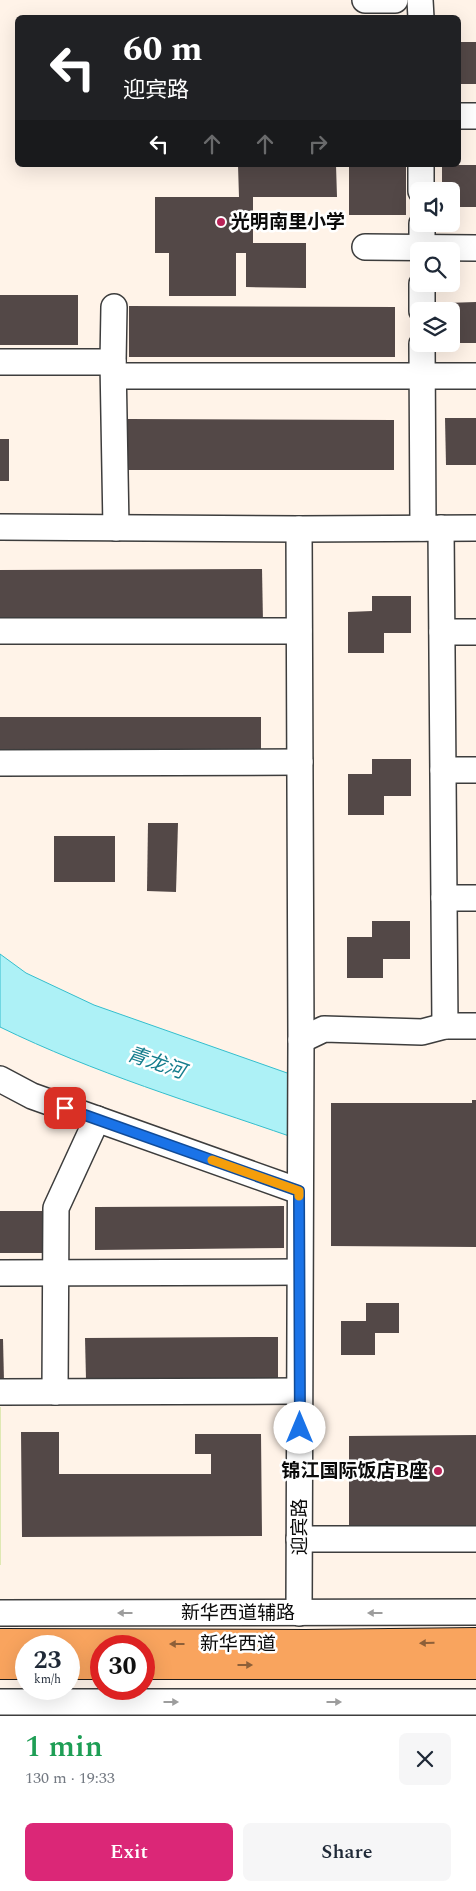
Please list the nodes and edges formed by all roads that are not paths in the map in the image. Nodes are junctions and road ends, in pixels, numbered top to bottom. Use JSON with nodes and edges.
{"nodes":[{"id":1,"x":365,"y":0,"type":"edge"},
{"id":2,"x":395,"y":0,"type":"edge"},
{"id":3,"x":420,"y":0,"type":"edge"},
{"id":4,"x":421,"y":15,"type":"edge"},
{"id":5,"x":461,"y":116,"type":"edge"},
{"id":6,"x":476,"y":116,"type":"edge"},
{"id":7,"x":421,"y":167,"type":"edge"},
{"id":8,"x":422,"y":182,"type":"edge"},
{"id":9,"x":365,"y":247,"type":"dead end"},
{"id":10,"x":476,"y":248,"type":"edge"},
{"id":11,"x":410,"y":249,"type":"edge"},
{"id":12,"x":460,"y":249,"type":"edge"},
{"id":13,"x":114,"y":307,"type":"dead end"},
{"id":14,"x":422,"y":352,"type":"edge"},
{"id":15,"x":0,"y":362,"type":"edge"},
{"id":16,"x":114,"y":369,"type":"junction"},
{"id":17,"x":422,"y":376,"type":"junction"},
{"id":18,"x":476,"y":376,"type":"edge"},
{"id":19,"x":0,"y":527,"type":"edge"},
{"id":20,"x":116,"y":528,"type":"junction"},
{"id":21,"x":432,"y":528,"type":"junction"},
{"id":22,"x":476,"y":528,"type":"edge"},
{"id":23,"x":299,"y":529,"type":"junction"},
{"id":24,"x":0,"y":631,"type":"edge"},
{"id":25,"x":299,"y":631,"type":"junction"},
{"id":26,"x":442,"y":632,"type":"junction"},
{"id":27,"x":476,"y":632,"type":"edge"},
{"id":28,"x":300,"y":762,"type":"junction"},
{"id":29,"x":0,"y":763,"type":"edge"},
{"id":30,"x":443,"y":770,"type":"junction"},
{"id":31,"x":476,"y":770,"type":"edge"},
{"id":32,"x":444,"y":898,"type":"junction"},
{"id":33,"x":476,"y":898,"type":"edge"},
{"id":34,"x":445,"y":1026,"type":"junction"},
{"id":35,"x":476,"y":1026,"type":"edge"},
{"id":36,"x":301,"y":1048,"type":"junction"},
{"id":37,"x":0,"y":1079,"type":"edge"},
{"id":38,"x":97,"y":1119,"type":"junction"},
{"id":39,"x":299,"y":1191,"type":"junction"},
{"id":40,"x":55,"y":1272,"type":"junction"},
{"id":41,"x":300,"y":1272,"type":"junction"},
{"id":42,"x":0,"y":1273,"type":"edge"},
{"id":43,"x":300,"y":1391,"type":"junction"},
{"id":44,"x":0,"y":1392,"type":"edge"},
{"id":45,"x":55,"y":1392,"type":"junction"},
{"id":46,"x":300,"y":1539,"type":"junction"},
{"id":47,"x":476,"y":1539,"type":"edge"},
{"id":48,"x":0,"y":1612,"type":"edge"},
{"id":49,"x":476,"y":1612,"type":"edge"},
{"id":50,"x":300,"y":1613,"type":"junction"},
{"id":51,"x":476,"y":1642,"type":"edge"},
{"id":52,"x":0,"y":1643,"type":"edge"},
{"id":53,"x":0,"y":1665,"type":"edge"},
{"id":54,"x":15,"y":1665,"type":"edge"},
{"id":55,"x":155,"y":1665,"type":"edge"},
{"id":56,"x":476,"y":1665,"type":"edge"},
{"id":57,"x":0,"y":1702,"type":"edge"},
{"id":58,"x":476,"y":1702,"type":"edge"}],
"edges":[{"from":1,"to":2,"type":"street"},
{"from":3,"to":4,"type":"street"},
{"from":5,"to":6,"type":"street"},
{"from":7,"to":8,"type":"street"},
{"from":9,"to":11,"type":"street"},
{"from":10,"to":12,"type":"street"},
{"from":13,"to":16,"type":"street"},
{"from":14,"to":17,"type":"street"},
{"from":15,"to":16,"type":"street"},
{"from":16,"to":17,"type":"street"},
{"from":16,"to":20,"type":"street"},
{"from":17,"to":18,"type":"street"},
{"from":17,"to":21,"type":"street"},
{"from":19,"to":20,"type":"street"},
{"from":20,"to":23,"type":"street"},
{"from":21,"to":22,"type":"street"},
{"from":21,"to":23,"type":"street"},
{"from":21,"to":26,"type":"street"},
{"from":23,"to":25,"type":"street","name":"迎宾路"},
{"from":24,"to":25,"type":"street"},
{"from":25,"to":28,"type":"street","name":"迎宾路"},
{"from":26,"to":27,"type":"street"},
{"from":26,"to":30,"type":"street"},
{"from":28,"to":29,"type":"street"},
{"from":28,"to":36,"type":"street","name":"迎宾路"},
{"from":30,"to":31,"type":"street"},
{"from":30,"to":32,"type":"street"},
{"from":32,"to":33,"type":"street"},
{"from":32,"to":34,"type":"street"},
{"from":34,"to":35,"type":"street"},
{"from":34,"to":36,"type":"street"},
{"from":36,"to":39,"type":"street","name":"迎宾路"},
{"from":37,"to":38,"type":"street"},
{"from":38,"to":39,"type":"street"},
{"from":38,"to":40,"type":"street"},
{"from":39,"to":41,"type":"street","name":"迎宾路"},
{"from":40,"to":41,"type":"street"},
{"from":40,"to":42,"type":"street"},
{"from":40,"to":45,"type":"street"},
{"from":41,"to":43,"type":"street","name":"迎宾路"},
{"from":43,"to":45,"type":"street"},
{"from":43,"to":46,"type":"street","name":"迎宾路"},
{"from":44,"to":45,"type":"street"},
{"from":46,"to":47,"type":"street"},
{"from":46,"to":50,"type":"street","name":"迎宾路"},
{"from":50,"to":48,"type":"street","name":"新华西道辅路","one_way":true},
{"from":49,"to":50,"type":"street","name":"新华西道辅路","one_way":true},
{"from":51,"to":52,"type":"main road","name":"新华西道","one_way":true},
{"from":53,"to":54,"type":"main road"},
{"from":55,"to":56,"type":"main road","name":"新华西道","one_way":true},
{"from":57,"to":58,"type":"street","one_way":true}]}
